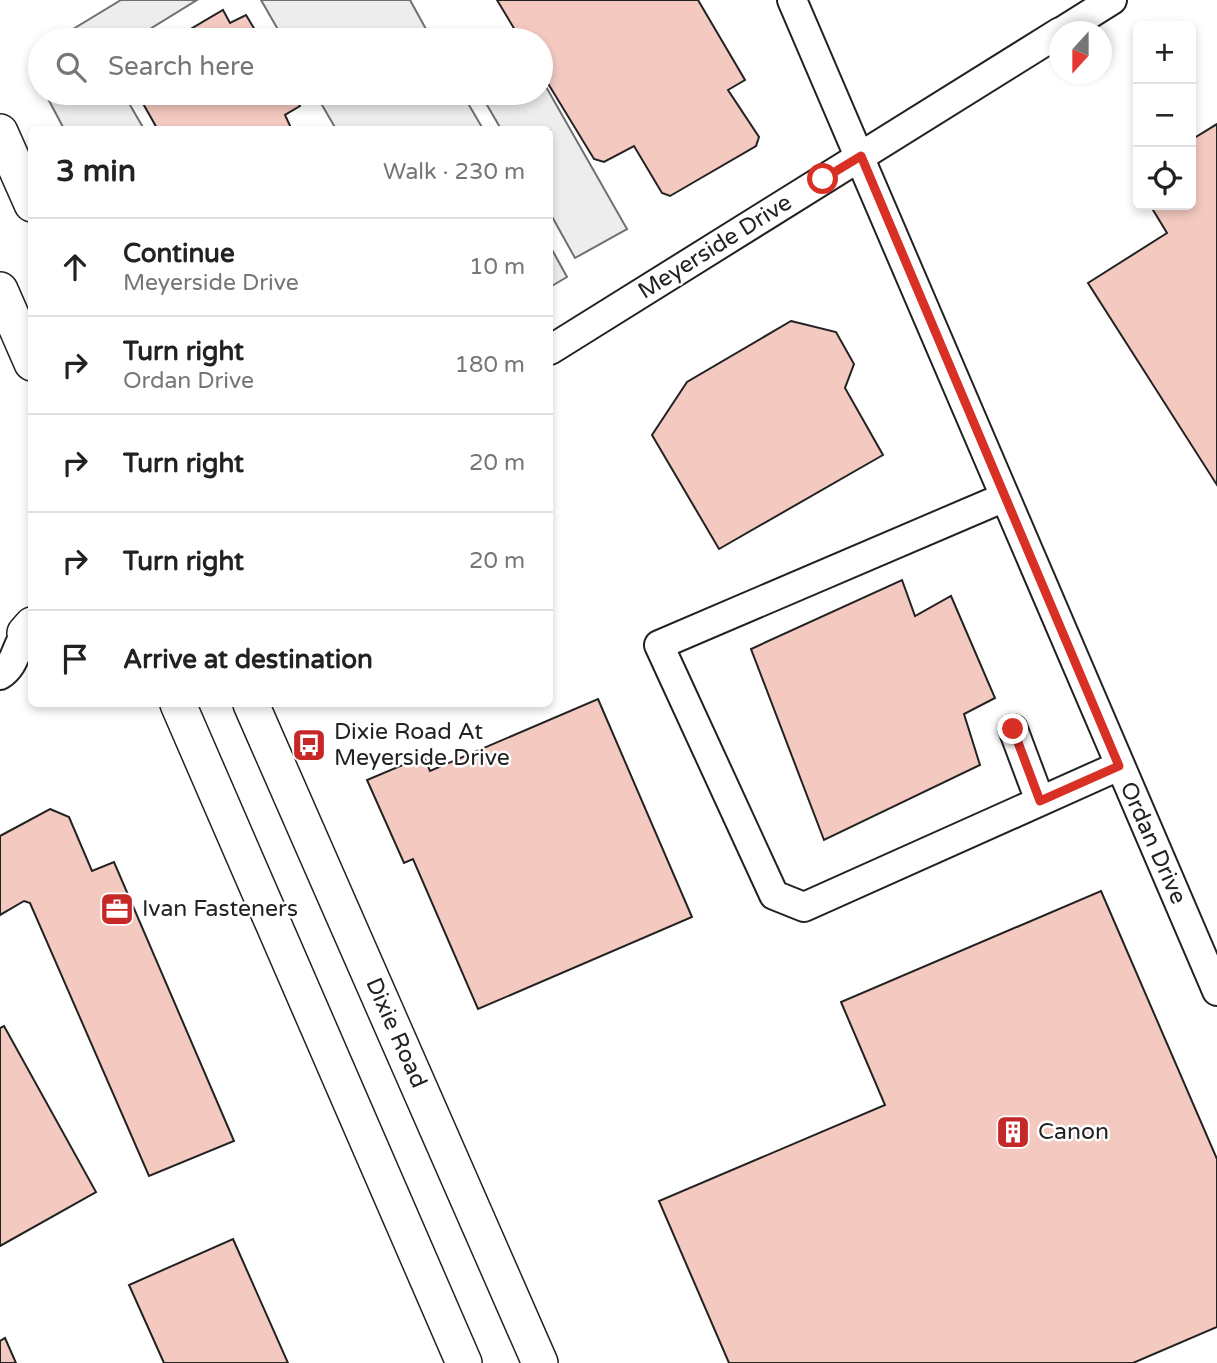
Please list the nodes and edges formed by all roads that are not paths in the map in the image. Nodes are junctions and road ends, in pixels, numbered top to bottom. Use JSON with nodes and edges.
{"nodes":[{"id":1,"x":792,"y":0,"type":"edge"},
{"id":2,"x":1112,"y":0,"type":"edge"},
{"id":3,"x":1078,"y":21,"type":"edge"},
{"id":4,"x":1049,"y":39,"type":"edge"},
{"id":5,"x":0,"y":132,"type":"edge"},
{"id":6,"x":861,"y":156,"type":"junction"},
{"id":7,"x":28,"y":195,"type":"edge"},
{"id":8,"x":0,"y":290,"type":"edge"},
{"id":9,"x":553,"y":348,"type":"edge"},
{"id":10,"x":28,"y":354,"type":"edge"},
{"id":11,"x":1005,"y":497,"type":"junction"},
{"id":12,"x":28,"y":632,"type":"edge"},
{"id":13,"x":14,"y":671,"type":"edge"},
{"id":14,"x":179,"y":707,"type":"edge"},
{"id":15,"x":252,"y":707,"type":"edge"},
{"id":16,"x":1013,"y":729,"type":"dead end"},
{"id":17,"x":1119,"y":766,"type":"junction"},
{"id":18,"x":1040,"y":801,"type":"junction"},
{"id":19,"x":1217,"y":991,"type":"edge"},
{"id":20,"x":464,"y":1363,"type":"edge"},
{"id":21,"x":540,"y":1363,"type":"edge"}],
"edges":[{"from":1,"to":6,"type":"street","name":"Ordan Drive"},
{"from":2,"to":3,"type":"street","name":"Meyerside Drive"},
{"from":4,"to":6,"type":"street","name":"Meyerside Drive"},
{"from":5,"to":7,"type":"main road"},
{"from":6,"to":9,"type":"street","name":"Meyerside Drive"},
{"from":6,"to":11,"type":"street","name":"Ordan Drive"},
{"from":8,"to":10,"type":"main road"},
{"from":11,"to":17,"type":"street","name":"Ordan Drive"},
{"from":11,"to":18,"type":"street"},
{"from":12,"to":13,"type":"street"},
{"from":14,"to":20,"type":"main road"},
{"from":15,"to":21,"type":"main road","name":"Dixie Road"},
{"from":16,"to":18,"type":"street"},
{"from":17,"to":18,"type":"street"},
{"from":17,"to":19,"type":"street","name":"Ordan Drive"}]}
